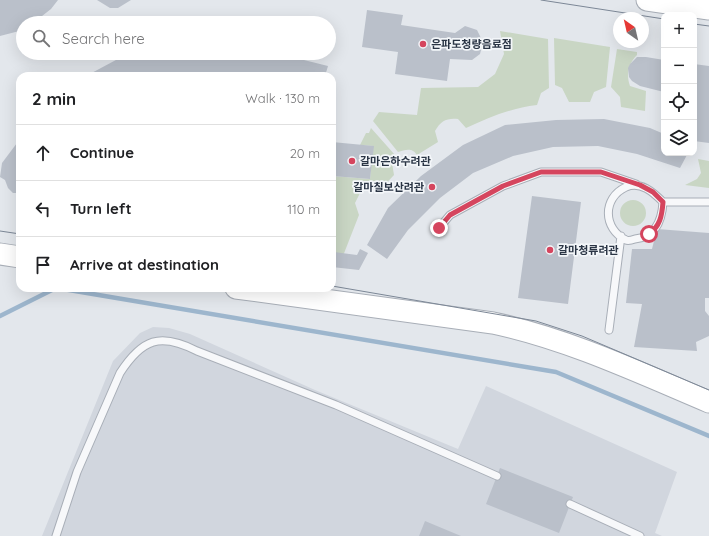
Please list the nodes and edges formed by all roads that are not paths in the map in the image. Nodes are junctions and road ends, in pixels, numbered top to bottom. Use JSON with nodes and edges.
{"nodes":[{"id":1,"x":647,"y":0,"type":"edge"},
{"id":2,"x":709,"y":9,"type":"edge"},
{"id":3,"x":640,"y":185,"type":"junction"},
{"id":4,"x":663,"y":202,"type":"junction"},
{"id":5,"x":709,"y":202,"type":"edge"},
{"id":6,"x":439,"y":228,"type":"dead end"},
{"id":7,"x":621,"y":236,"type":"junction"},
{"id":8,"x":0,"y":254,"type":"edge"},
{"id":9,"x":16,"y":256,"type":"edge"},
{"id":10,"x":265,"y":292,"type":"edge"},
{"id":11,"x":609,"y":330,"type":"dead end"},
{"id":12,"x":709,"y":402,"type":"edge"},
{"id":13,"x":497,"y":476,"type":"dead end"},
{"id":14,"x":570,"y":504,"type":"dead end"},
{"id":15,"x":56,"y":536,"type":"edge"},
{"id":16,"x":640,"y":536,"type":"edge"}],
"edges":[{"from":1,"to":2,"type":"street"},
{"from":3,"to":4,"type":"lane"},
{"from":3,"to":6,"type":"lane"},
{"from":3,"to":7,"type":"lane"},
{"from":4,"to":5,"type":"lane"},
{"from":4,"to":7,"type":"lane"},
{"from":7,"to":11,"type":"lane"},
{"from":8,"to":9,"type":"street"},
{"from":10,"to":12,"type":"street"},
{"from":13,"to":15,"type":"lane"},
{"from":14,"to":16,"type":"lane"}]}
